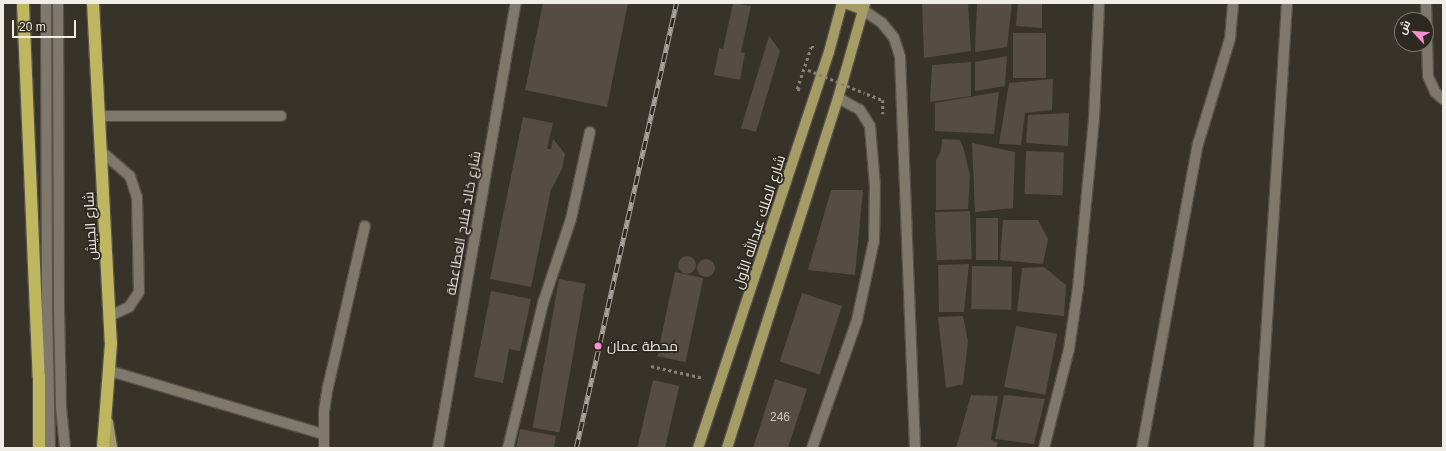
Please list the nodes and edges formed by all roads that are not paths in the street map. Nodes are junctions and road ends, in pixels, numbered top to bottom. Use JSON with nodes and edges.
{"nodes":[{"id":1,"x":23,"y":3,"type":"edge"},
{"id":2,"x":46,"y":3,"type":"edge"},
{"id":3,"x":58,"y":3,"type":"edge"},
{"id":4,"x":93,"y":3,"type":"edge"},
{"id":5,"x":516,"y":3,"type":"edge"},
{"id":6,"x":843,"y":3,"type":"edge"},
{"id":7,"x":1099,"y":3,"type":"edge"},
{"id":8,"x":1233,"y":3,"type":"edge"},
{"id":9,"x":1287,"y":3,"type":"edge"},
{"id":10,"x":1426,"y":3,"type":"edge"},
{"id":11,"x":864,"y":6,"type":"edge"},
{"id":12,"x":838,"y":98,"type":"junction"},
{"id":13,"x":1443,"y":99,"type":"edge"},
{"id":14,"x":99,"y":116,"type":"junction"},
{"id":15,"x":281,"y":116,"type":"dead end"},
{"id":16,"x":590,"y":132,"type":"dead end"},
{"id":17,"x":101,"y":151,"type":"junction"},
{"id":18,"x":365,"y":226,"type":"dead end"},
{"id":19,"x":110,"y":316,"type":"junction"},
{"id":20,"x":110,"y":371,"type":"junction"},
{"id":21,"x":107,"y":415,"type":"junction"},
{"id":22,"x":323,"y":434,"type":"junction"},
{"id":23,"x":39,"y":448,"type":"edge"},
{"id":24,"x":50,"y":448,"type":"edge"},
{"id":25,"x":66,"y":448,"type":"edge"},
{"id":26,"x":104,"y":448,"type":"edge"},
{"id":27,"x":112,"y":448,"type":"edge"},
{"id":28,"x":324,"y":448,"type":"edge"},
{"id":29,"x":438,"y":448,"type":"edge"},
{"id":30,"x":508,"y":448,"type":"edge"},
{"id":31,"x":698,"y":448,"type":"edge"},
{"id":32,"x":727,"y":448,"type":"edge"},
{"id":33,"x":812,"y":448,"type":"edge"},
{"id":34,"x":915,"y":448,"type":"edge"},
{"id":35,"x":1044,"y":448,"type":"edge"},
{"id":36,"x":1142,"y":448,"type":"edge"},
{"id":37,"x":1259,"y":448,"type":"edge"}],
"edges":[{"from":1,"to":23,"type":"highway"},
{"from":2,"to":24,"type":"street"},
{"from":3,"to":25,"type":"street"},
{"from":4,"to":14,"type":"highway","name":"شارع الجيش"},
{"from":5,"to":29,"type":"street","name":"شارع خالد فلاح العطاعطة"},
{"from":6,"to":11,"type":"main road"},
{"from":6,"to":31,"type":"main road","name":"شارع الملك عبدالله الأول"},
{"from":7,"to":35,"type":"street"},
{"from":8,"to":36,"type":"street"},
{"from":9,"to":37,"type":"street"},
{"from":10,"to":13,"type":"street"},
{"from":11,"to":12,"type":"main road"},
{"from":11,"to":34,"type":"street"},
{"from":12,"to":32,"type":"main road"},
{"from":12,"to":33,"type":"street"},
{"from":14,"to":15,"type":"street"},
{"from":14,"to":17,"type":"highway","name":"شارع الجيش"},
{"from":16,"to":30,"type":"street"},
{"from":17,"to":19,"type":"highway","name":"شارع الجيش"},
{"from":17,"to":19,"type":"street"},
{"from":18,"to":22,"type":"street"},
{"from":19,"to":20,"type":"highway","name":"شارع الجيش"},
{"from":20,"to":21,"type":"highway","name":"شارع الجيش"},
{"from":20,"to":22,"type":"street"},
{"from":21,"to":26,"type":"highway","name":"شارع الجيش"},
{"from":21,"to":27,"type":"main road"},
{"from":22,"to":28,"type":"street"}]}
